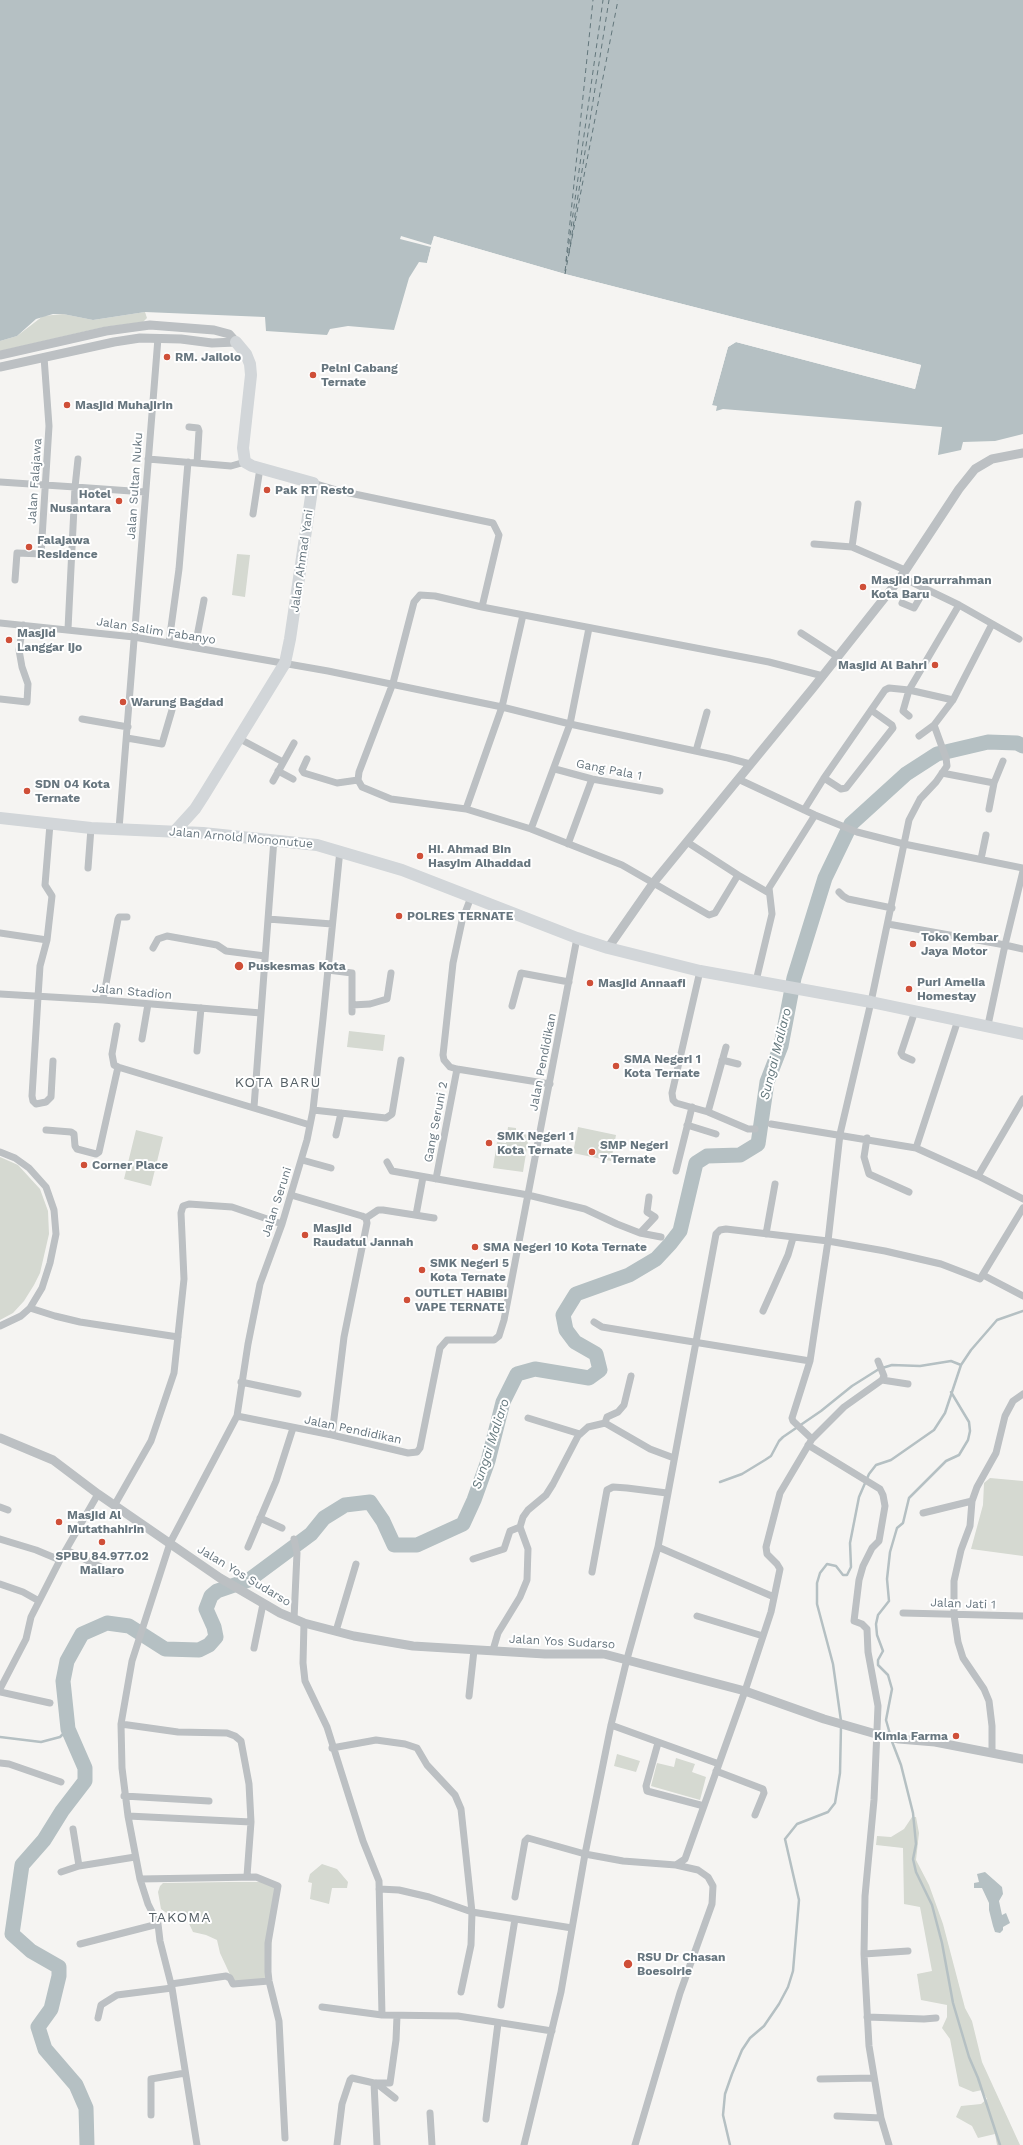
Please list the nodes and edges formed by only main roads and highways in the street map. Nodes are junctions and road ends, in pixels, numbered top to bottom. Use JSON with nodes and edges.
{"nodes":[{"id":1,"x":236,"y":342,"type":"road end"},
{"id":2,"x":194,"y":809,"type":"junction"},
{"id":3,"x":0,"y":818,"type":"edge"},
{"id":4,"x":175,"y":831,"type":"junction"},
{"id":5,"x":203,"y":833,"type":"junction"},
{"id":6,"x":1023,"y":1034,"type":"edge"}],
"edges":[{"from":1,"to":2,"type":"highway","name":"Jalan Ahmad Yani"},
{"from":2,"to":4,"type":"highway","name":"Jalan Ahmad Yani"},
{"from":2,"to":5,"type":"highway"},
{"from":3,"to":4,"type":"highway","name":"Jalan Arnold Mononutue"},
{"from":4,"to":5,"type":"highway","name":"Jalan Arnold Mononutue"},
{"from":5,"to":6,"type":"highway","name":"Jalan Arnold Mononutue"}]}
